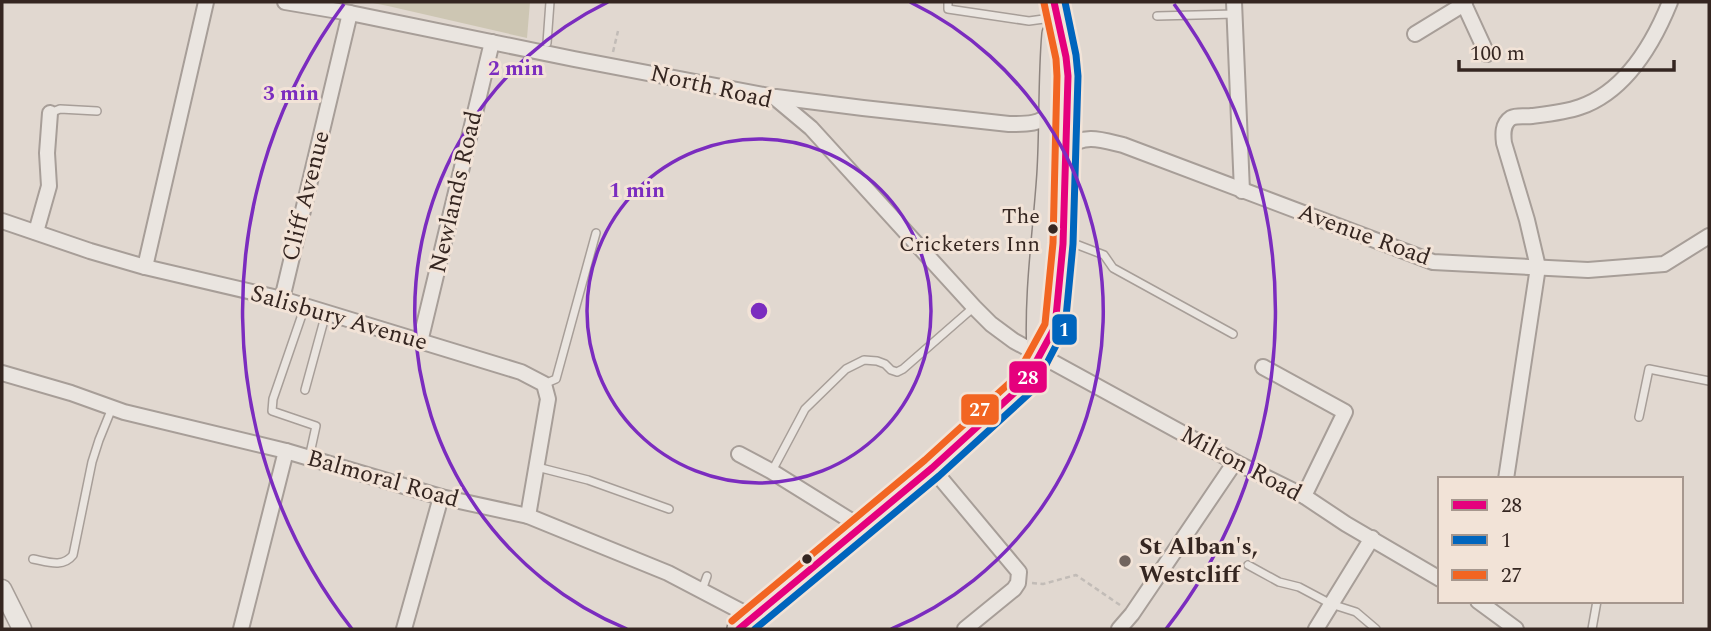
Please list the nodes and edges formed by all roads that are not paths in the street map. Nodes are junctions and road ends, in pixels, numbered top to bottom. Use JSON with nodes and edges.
{"nodes":[{"id":1,"x":206,"y":2,"type":"edge"},
{"id":2,"x":285,"y":2,"type":"edge"},
{"id":3,"x":550,"y":2,"type":"edge"},
{"id":4,"x":948,"y":2,"type":"edge"},
{"id":5,"x":1670,"y":2,"type":"edge"},
{"id":6,"x":1464,"y":3,"type":"edge"},
{"id":7,"x":1234,"y":8,"type":"edge"},
{"id":8,"x":1055,"y":10,"type":"edge"},
{"id":9,"x":350,"y":13,"type":"junction"},
{"id":10,"x":1157,"y":16,"type":"dead end"},
{"id":11,"x":1415,"y":34,"type":"dead end"},
{"id":12,"x":492,"y":42,"type":"junction"},
{"id":13,"x":547,"y":43,"type":"dead end"},
{"id":14,"x":1487,"y":54,"type":"dead end"},
{"id":15,"x":774,"y":97,"type":"junction"},
{"id":16,"x":97,"y":111,"type":"dead end"},
{"id":17,"x":50,"y":113,"type":"joint"},
{"id":18,"x":1051,"y":113,"type":"junction"},
{"id":19,"x":1067,"y":148,"type":"junction"},
{"id":20,"x":1242,"y":191,"type":"junction"},
{"id":21,"x":2,"y":221,"type":"edge"},
{"id":22,"x":36,"y":232,"type":"junction"},
{"id":23,"x":596,"y":233,"type":"dead end"},
{"id":24,"x":1709,"y":236,"type":"edge"},
{"id":25,"x":1053,"y":244,"type":"junction"},
{"id":26,"x":145,"y":267,"type":"junction"},
{"id":27,"x":1538,"y":267,"type":"junction"},
{"id":28,"x":282,"y":299,"type":"junction"},
{"id":29,"x":305,"y":306,"type":"junction"},
{"id":30,"x":974,"y":307,"type":"junction"},
{"id":31,"x":326,"y":313,"type":"junction"},
{"id":32,"x":1233,"y":334,"type":"dead end"},
{"id":33,"x":420,"y":342,"type":"junction"},
{"id":34,"x":1039,"y":354,"type":"junction"},
{"id":35,"x":1263,"y":368,"type":"dead end"},
{"id":36,"x":2,"y":373,"type":"edge"},
{"id":37,"x":1709,"y":381,"type":"edge"},
{"id":38,"x":544,"y":384,"type":"junction"},
{"id":39,"x":305,"y":390,"type":"dead end"},
{"id":40,"x":112,"y":408,"type":"junction"},
{"id":41,"x":1639,"y":417,"type":"dead end"},
{"id":42,"x":286,"y":451,"type":"junction"},
{"id":43,"x":739,"y":454,"type":"dead end"},
{"id":44,"x":309,"y":458,"type":"junction"},
{"id":45,"x":1235,"y":462,"type":"junction"},
{"id":46,"x":537,"y":467,"type":"junction"},
{"id":47,"x":932,"y":468,"type":"junction"},
{"id":48,"x":771,"y":471,"type":"junction"},
{"id":49,"x":1506,"y":477,"type":"edge"},
{"id":50,"x":1304,"y":496,"type":"junction"},
{"id":51,"x":441,"y":497,"type":"junction"},
{"id":52,"x":669,"y":509,"type":"dead end"},
{"id":53,"x":528,"y":516,"type":"junction"},
{"id":54,"x":862,"y":527,"type":"junction"},
{"id":55,"x":1372,"y":538,"type":"junction"},
{"id":56,"x":33,"y":559,"type":"dead end"},
{"id":57,"x":1248,"y":565,"type":"dead end"},
{"id":58,"x":707,"y":576,"type":"dead end"},
{"id":59,"x":1438,"y":578,"type":"edge"},
{"id":60,"x":2,"y":589,"type":"edge"},
{"id":61,"x":702,"y":591,"type":"junction"},
{"id":62,"x":1484,"y":603,"type":"edge"},
{"id":63,"x":1597,"y":603,"type":"edge"},
{"id":64,"x":1331,"y":604,"type":"junction"},
{"id":65,"x":746,"y":623,"type":"edge"},
{"id":66,"x":22,"y":629,"type":"edge"},
{"id":67,"x":241,"y":629,"type":"edge"},
{"id":68,"x":404,"y":629,"type":"edge"},
{"id":69,"x":965,"y":629,"type":"edge"},
{"id":70,"x":1119,"y":629,"type":"edge"},
{"id":71,"x":1316,"y":629,"type":"edge"},
{"id":72,"x":1376,"y":629,"type":"edge"},
{"id":73,"x":1516,"y":629,"type":"edge"},
{"id":74,"x":1592,"y":629,"type":"edge"}],
"edges":[{"from":1,"to":26,"type":"street"},
{"from":2,"to":9,"type":"street","name":"North Road"},
{"from":3,"to":13,"type":"lane"},
{"from":4,"to":8,"type":"lane"},
{"from":5,"to":27,"type":"street"},
{"from":6,"to":11,"type":"street"},
{"from":6,"to":14,"type":"street"},
{"from":7,"to":10,"type":"lane"},
{"from":7,"to":20,"type":"street"},
{"from":8,"to":18,"type":"main road"},
{"from":8,"to":19,"type":"main road"},
{"from":9,"to":12,"type":"street","name":"North Road"},
{"from":9,"to":28,"type":"street","name":"Cliff Avenue"},
{"from":12,"to":15,"type":"street","name":"North Road"},
{"from":12,"to":33,"type":"street","name":"Newlands Road"},
{"from":15,"to":18,"type":"street"},
{"from":15,"to":30,"type":"street","name":"North Road"},
{"from":16,"to":17,"type":"lane"},
{"from":17,"to":22,"type":"street"},
{"from":18,"to":25,"type":"main road"},
{"from":19,"to":20,"type":"street","name":"Avenue Road"},
{"from":19,"to":25,"type":"main road"},
{"from":20,"to":27,"type":"street","name":"Avenue Road"},
{"from":21,"to":22,"type":"street","name":"Salisbury Avenue"},
{"from":22,"to":26,"type":"street","name":"Salisbury Avenue"},
{"from":23,"to":38,"type":"lane"},
{"from":24,"to":27,"type":"street","name":"Avenue Road"},
{"from":25,"to":32,"type":"lane"},
{"from":25,"to":34,"type":"main road"},
{"from":26,"to":28,"type":"street","name":"Salisbury Avenue"},
{"from":27,"to":49,"type":"street"},
{"from":28,"to":29,"type":"street","name":"Salisbury Avenue"},
{"from":29,"to":31,"type":"street","name":"Salisbury Avenue"},
{"from":29,"to":44,"type":"lane"},
{"from":30,"to":34,"type":"street","name":"North Road"},
{"from":30,"to":48,"type":"lane"},
{"from":31,"to":33,"type":"street","name":"Salisbury Avenue"},
{"from":31,"to":39,"type":"lane"},
{"from":33,"to":38,"type":"street","name":"Salisbury Avenue"},
{"from":34,"to":45,"type":"street","name":"Milton Road"},
{"from":34,"to":47,"type":"main road"},
{"from":35,"to":50,"type":"street"},
{"from":36,"to":40,"type":"street","name":"Balmoral Road"},
{"from":37,"to":41,"type":"lane"},
{"from":38,"to":46,"type":"street"},
{"from":40,"to":42,"type":"street","name":"Balmoral Road"},
{"from":40,"to":56,"type":"lane"},
{"from":42,"to":44,"type":"street","name":"Balmoral Road"},
{"from":42,"to":67,"type":"street"},
{"from":43,"to":48,"type":"street"},
{"from":44,"to":51,"type":"street","name":"Balmoral Road"},
{"from":45,"to":50,"type":"street","name":"Milton Road"},
{"from":45,"to":70,"type":"street"},
{"from":46,"to":52,"type":"lane"},
{"from":46,"to":53,"type":"street"},
{"from":47,"to":54,"type":"main road"},
{"from":47,"to":69,"type":"street"},
{"from":48,"to":54,"type":"street"},
{"from":50,"to":55,"type":"street","name":"Milton Road"},
{"from":51,"to":53,"type":"street","name":"Balmoral Road"},
{"from":51,"to":68,"type":"street"},
{"from":53,"to":61,"type":"street","name":"Balmoral Road"},
{"from":54,"to":65,"type":"main road"},
{"from":55,"to":59,"type":"street","name":"Milton Road"},
{"from":55,"to":64,"type":"street"},
{"from":57,"to":64,"type":"lane"},
{"from":58,"to":61,"type":"lane"},
{"from":60,"to":66,"type":"street"},
{"from":61,"to":65,"type":"street","name":"Balmoral Road"},
{"from":62,"to":73,"type":"street"},
{"from":63,"to":74,"type":"lane"},
{"from":64,"to":71,"type":"street"},
{"from":64,"to":72,"type":"lane"}]}
